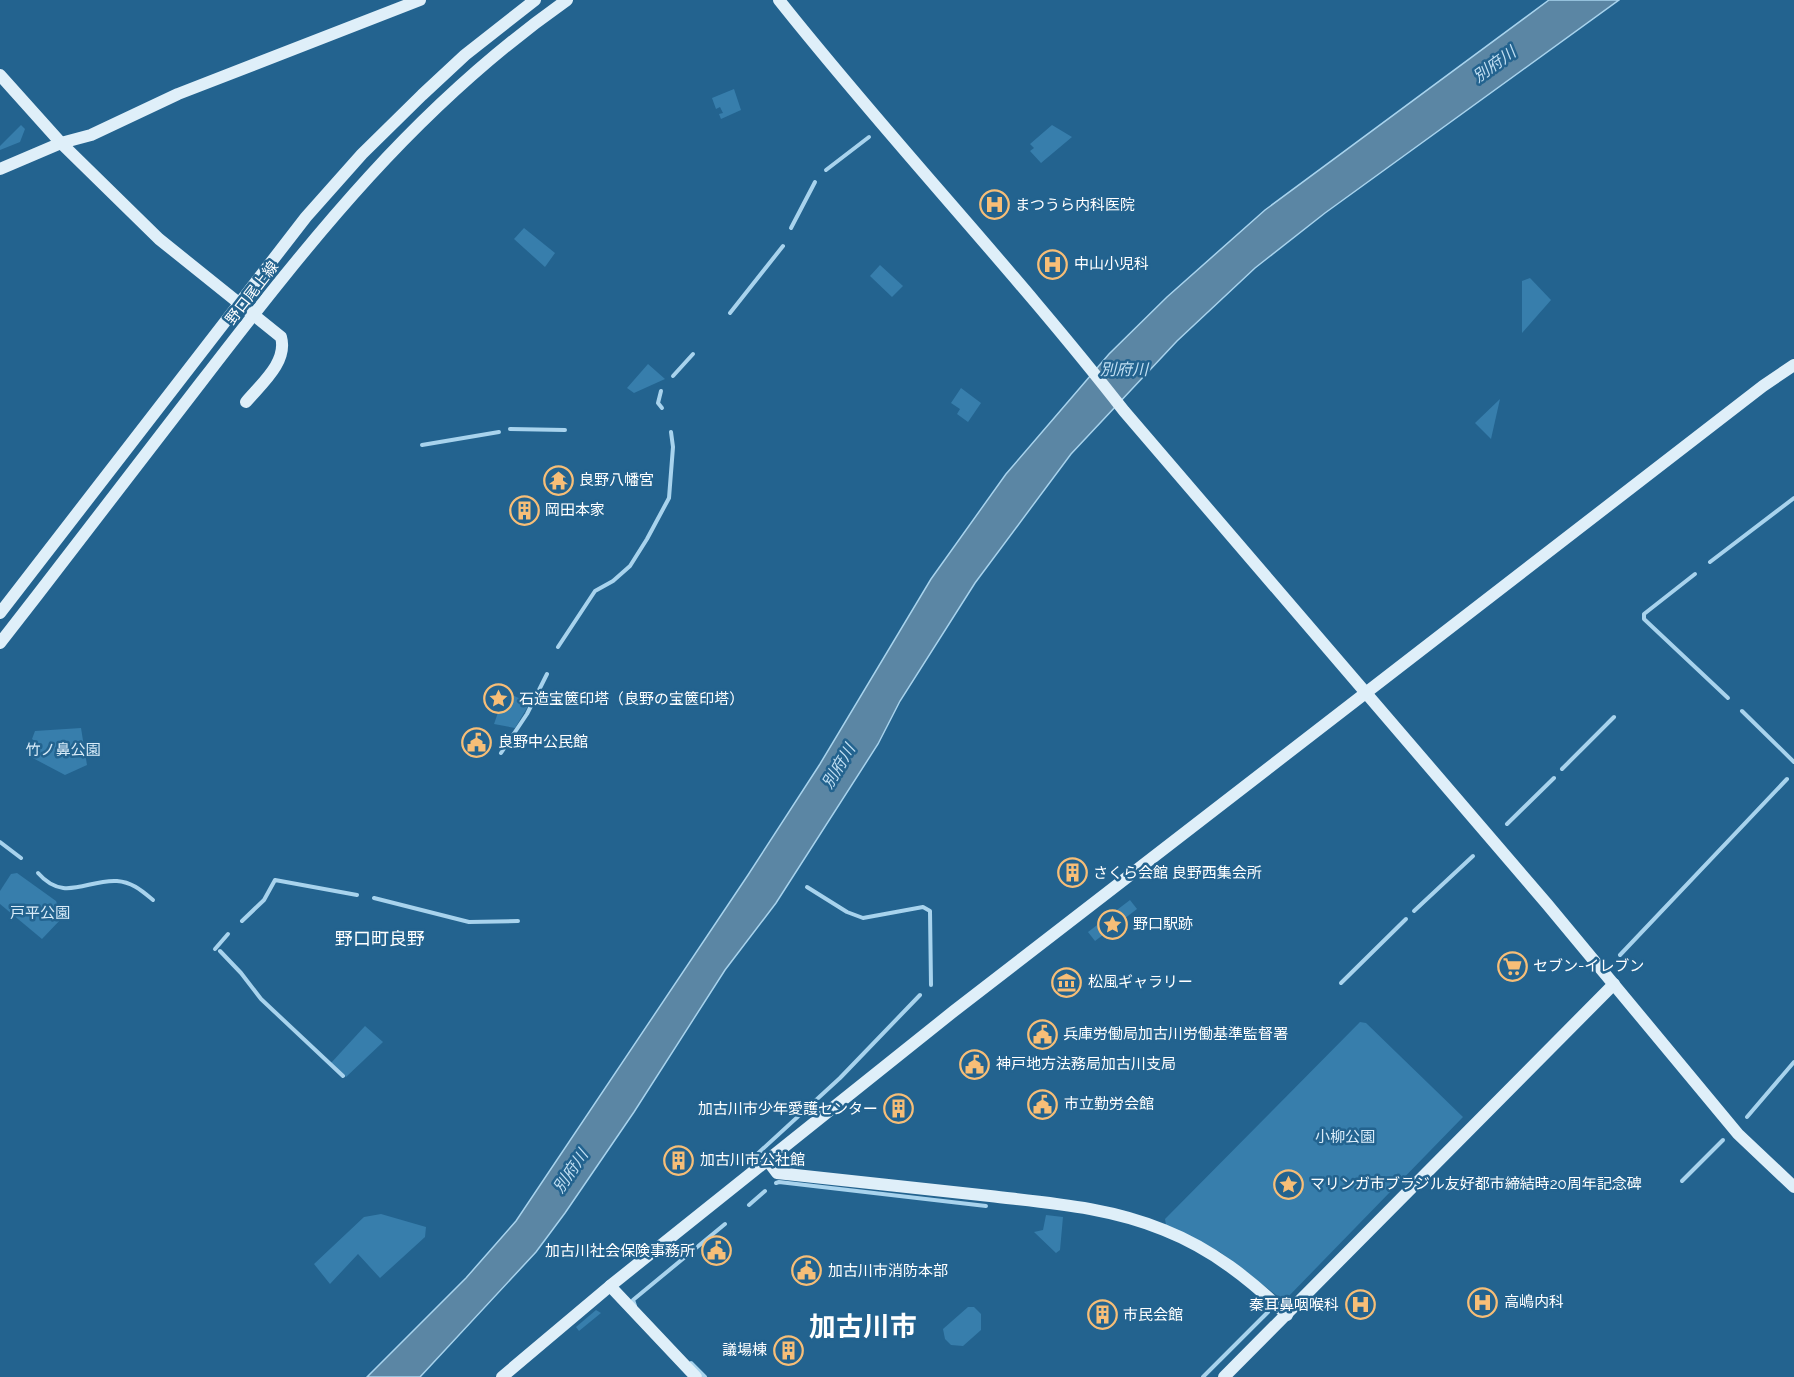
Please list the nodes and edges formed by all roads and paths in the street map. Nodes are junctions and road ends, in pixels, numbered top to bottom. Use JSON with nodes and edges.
{"nodes":[{"id":1,"x":420,"y":0,"type":"edge"},
{"id":2,"x":535,"y":0,"type":"edge"},
{"id":3,"x":567,"y":0,"type":"edge"},
{"id":4,"x":779,"y":0,"type":"edge"},
{"id":5,"x":0,"y":75,"type":"edge"},
{"id":6,"x":61,"y":143,"type":"junction"},
{"id":7,"x":0,"y":169,"type":"edge"},
{"id":8,"x":239,"y":303,"type":"junction"},
{"id":9,"x":253,"y":314,"type":"junction"},
{"id":10,"x":1794,"y":365,"type":"edge"},
{"id":11,"x":246,"y":402,"type":"dead end"},
{"id":12,"x":0,"y":613,"type":"edge"},
{"id":13,"x":0,"y":643,"type":"edge"},
{"id":14,"x":1366,"y":695,"type":"junction"},
{"id":15,"x":1614,"y":984,"type":"junction"},
{"id":16,"x":768,"y":1161,"type":"junction"},
{"id":17,"x":1794,"y":1187,"type":"edge"},
{"id":18,"x":610,"y":1286,"type":"junction"},
{"id":19,"x":1287,"y":1315,"type":"junction"},
{"id":20,"x":502,"y":1377,"type":"edge"},
{"id":21,"x":696,"y":1377,"type":"edge"},
{"id":22,"x":1224,"y":1377,"type":"edge"}],
"edges":[{"from":1,"to":6,"type":"street"},
{"from":2,"to":8,"type":"street","name":"野口尾上線"},
{"from":3,"to":9,"type":"street","name":"野口尾上線"},
{"from":4,"to":14,"type":"street"},
{"from":5,"to":6,"type":"street"},
{"from":6,"to":7,"type":"street"},
{"from":6,"to":8,"type":"street"},
{"from":8,"to":9,"type":"street"},
{"from":8,"to":12,"type":"street","name":"野口尾上線"},
{"from":9,"to":11,"type":"street"},
{"from":9,"to":13,"type":"street","name":"野口尾上線"},
{"from":10,"to":14,"type":"street"},
{"from":14,"to":15,"type":"street"},
{"from":14,"to":16,"type":"street"},
{"from":15,"to":17,"type":"street"},
{"from":15,"to":19,"type":"street"},
{"from":16,"to":18,"type":"street"},
{"from":16,"to":19,"type":"street"},
{"from":18,"to":20,"type":"street"},
{"from":18,"to":21,"type":"street"},
{"from":19,"to":22,"type":"street"}]}
